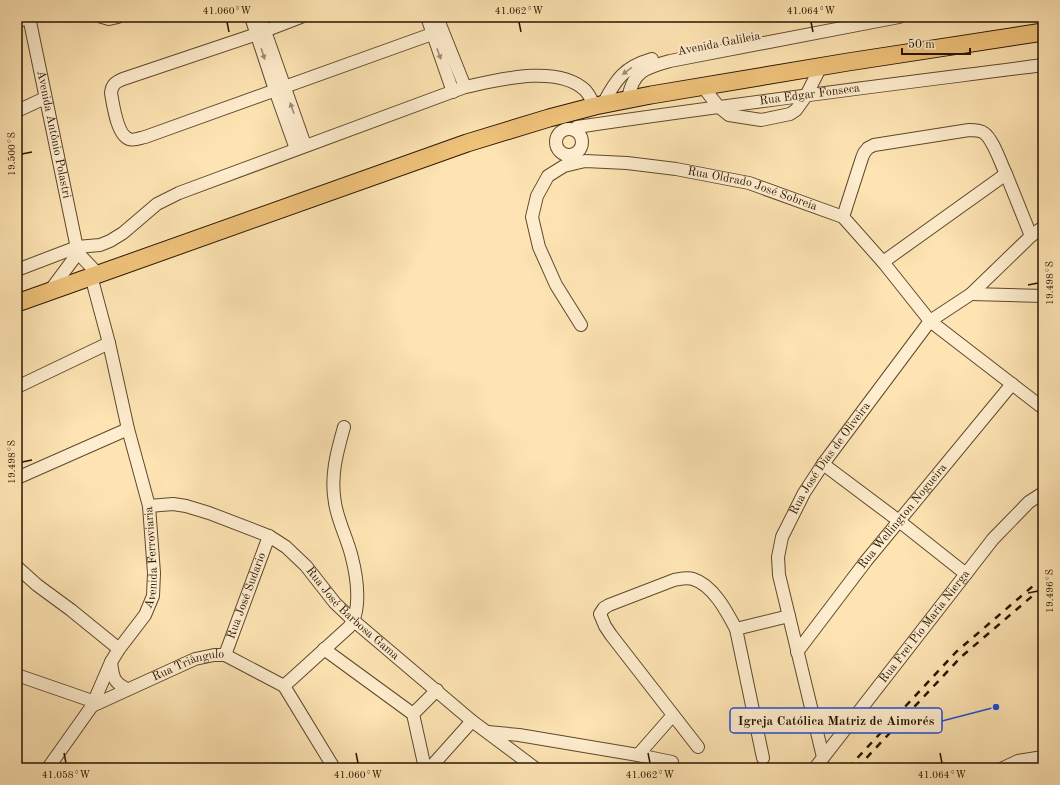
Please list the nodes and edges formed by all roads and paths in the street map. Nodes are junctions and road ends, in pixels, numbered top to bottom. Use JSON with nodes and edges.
{"nodes":[{"id":1,"x":29,"y":17,"type":"edge"},
{"id":2,"x":102,"y":17,"type":"edge"},
{"id":3,"x":118,"y":17,"type":"edge"},
{"id":4,"x":251,"y":17,"type":"edge"},
{"id":5,"x":260,"y":17,"type":"edge"},
{"id":6,"x":302,"y":17,"type":"edge"},
{"id":7,"x":427,"y":17,"type":"edge"},
{"id":8,"x":437,"y":17,"type":"edge"},
{"id":9,"x":855,"y":17,"type":"edge"},
{"id":10,"x":899,"y":17,"type":"edge"},
{"id":11,"x":17,"y":22,"type":"edge"},
{"id":12,"x":260,"y":32,"type":"junction"},
{"id":13,"x":437,"y":32,"type":"junction"},
{"id":14,"x":1043,"y":35,"type":"edge"},
{"id":15,"x":1043,"y":65,"type":"edge"},
{"id":16,"x":820,"y":68,"type":"junction"},
{"id":17,"x":465,"y":87,"type":"junction"},
{"id":18,"x":703,"y":87,"type":"junction"},
{"id":19,"x":280,"y":89,"type":"junction"},
{"id":20,"x":453,"y":92,"type":"junction"},
{"id":21,"x":806,"y":96,"type":"junction"},
{"id":22,"x":45,"y":98,"type":"junction"},
{"id":23,"x":628,"y":99,"type":"junction"},
{"id":24,"x":599,"y":105,"type":"junction"},
{"id":25,"x":718,"y":106,"type":"junction"},
{"id":26,"x":17,"y":111,"type":"edge"},
{"id":27,"x":549,"y":118,"type":"junction"},
{"id":28,"x":576,"y":124,"type":"junction"},
{"id":29,"x":558,"y":145,"type":"junction"},
{"id":30,"x":581,"y":146,"type":"junction"},
{"id":31,"x":300,"y":147,"type":"junction"},
{"id":32,"x":585,"y":161,"type":"junction"},
{"id":33,"x":564,"y":166,"type":"junction"},
{"id":34,"x":1006,"y":174,"type":"junction"},
{"id":35,"x":843,"y":217,"type":"junction"},
{"id":36,"x":1043,"y":227,"type":"edge"},
{"id":37,"x":1031,"y":236,"type":"junction"},
{"id":38,"x":78,"y":250,"type":"junction"},
{"id":39,"x":883,"y":262,"type":"junction"},
{"id":40,"x":17,"y":270,"type":"edge"},
{"id":41,"x":94,"y":275,"type":"junction"},
{"id":42,"x":49,"y":292,"type":"junction"},
{"id":43,"x":971,"y":294,"type":"junction"},
{"id":44,"x":1043,"y":296,"type":"edge"},
{"id":45,"x":17,"y":303,"type":"edge"},
{"id":46,"x":930,"y":321,"type":"junction"},
{"id":47,"x":581,"y":325,"type":"dead end"},
{"id":48,"x":109,"y":343,"type":"junction"},
{"id":49,"x":1012,"y":384,"type":"junction"},
{"id":50,"x":17,"y":387,"type":"edge"},
{"id":51,"x":1043,"y":408,"type":"edge"},
{"id":52,"x":344,"y":427,"type":"dead end"},
{"id":53,"x":128,"y":429,"type":"junction"},
{"id":54,"x":823,"y":464,"type":"junction"},
{"id":55,"x":17,"y":478,"type":"edge"},
{"id":56,"x":1043,"y":492,"type":"edge"},
{"id":57,"x":150,"y":506,"type":"junction"},
{"id":58,"x":899,"y":521,"type":"junction"},
{"id":59,"x":269,"y":536,"type":"junction"},
{"id":60,"x":17,"y":567,"type":"edge"},
{"id":61,"x":966,"y":574,"type":"junction"},
{"id":62,"x":789,"y":616,"type":"junction"},
{"id":63,"x":354,"y":621,"type":"junction"},
{"id":64,"x":736,"y":629,"type":"junction"},
{"id":65,"x":118,"y":648,"type":"junction"},
{"id":66,"x":324,"y":650,"type":"junction"},
{"id":67,"x":797,"y":652,"type":"junction"},
{"id":68,"x":225,"y":655,"type":"junction"},
{"id":69,"x":111,"y":662,"type":"junction"},
{"id":70,"x":17,"y":675,"type":"edge"},
{"id":71,"x":284,"y":686,"type":"junction"},
{"id":72,"x":127,"y":689,"type":"junction"},
{"id":73,"x":437,"y":690,"type":"junction"},
{"id":74,"x":95,"y":704,"type":"junction"},
{"id":75,"x":413,"y":714,"type":"junction"},
{"id":76,"x":673,"y":716,"type":"junction"},
{"id":77,"x":472,"y":721,"type":"junction"},
{"id":78,"x":487,"y":732,"type":"junction"},
{"id":79,"x":698,"y":747,"type":"dead end"},
{"id":80,"x":638,"y":755,"type":"junction"},
{"id":81,"x":1043,"y":756,"type":"edge"},
{"id":82,"x":823,"y":757,"type":"junction"},
{"id":83,"x":763,"y":758,"type":"dead end"},
{"id":84,"x":672,"y":762,"type":"dead end"},
{"id":85,"x":1018,"y":765,"type":"edge"},
{"id":86,"x":48,"y":768,"type":"edge"},
{"id":87,"x":334,"y":768,"type":"edge"},
{"id":88,"x":425,"y":768,"type":"edge"},
{"id":89,"x":430,"y":768,"type":"edge"},
{"id":90,"x":535,"y":768,"type":"edge"},
{"id":91,"x":815,"y":768,"type":"edge"},
{"id":92,"x":1003,"y":768,"type":"edge"}],
"edges":[{"from":1,"to":11,"type":"street"},
{"from":1,"to":22,"type":"street","name":"Avenida Antônio Polastri"},
{"from":2,"to":3,"type":"street"},
{"from":4,"to":12,"type":"street"},
{"from":5,"to":12,"type":"street"},
{"from":6,"to":12,"type":"street"},
{"from":7,"to":13,"type":"street"},
{"from":8,"to":13,"type":"street"},
{"from":9,"to":24,"type":"street","name":"Avenida Galileia","one_way":true},
{"from":10,"to":23,"type":"street"},
{"from":12,"to":19,"type":"street"},
{"from":12,"to":19,"type":"street"},
{"from":13,"to":17,"type":"street"},
{"from":13,"to":19,"type":"street"},
{"from":13,"to":20,"type":"street","one_way":true},
{"from":14,"to":16,"type":"highway"},
{"from":15,"to":21,"type":"street","name":"Rua Edgar Fonseca"},
{"from":16,"to":18,"type":"highway"},
{"from":16,"to":21,"type":"street"},
{"from":17,"to":20,"type":"street"},
{"from":17,"to":24,"type":"street"},
{"from":18,"to":23,"type":"highway"},
{"from":18,"to":25,"type":"street"},
{"from":19,"to":31,"type":"street"},
{"from":20,"to":31,"type":"street"},
{"from":21,"to":25,"type":"street","name":"Rua Edgar Fonseca"},
{"from":21,"to":25,"type":"street"},
{"from":22,"to":26,"type":"street"},
{"from":22,"to":38,"type":"street","name":"Avenida Antônio Polastri"},
{"from":23,"to":24,"type":"highway"},
{"from":24,"to":28,"type":"highway"},
{"from":25,"to":28,"type":"street","name":"Rua Edgar Fonseca"},
{"from":27,"to":28,"type":"highway"},
{"from":27,"to":29,"type":"street"},
{"from":27,"to":41,"type":"highway"},
{"from":28,"to":29,"type":"street","name":"Rua Edgar Fonseca"},
{"from":28,"to":30,"type":"street"},
{"from":29,"to":30,"type":"street"},
{"from":29,"to":33,"type":"street"},
{"from":30,"to":32,"type":"street"},
{"from":31,"to":38,"type":"street"},
{"from":32,"to":33,"type":"street","name":"Rua Oldrado José Sobreia"},
{"from":32,"to":35,"type":"street","name":"Rua Oldrado José Sobreia"},
{"from":33,"to":47,"type":"street","name":"Rua Oldrado José Sobreia"},
{"from":34,"to":35,"type":"street"},
{"from":34,"to":37,"type":"street"},
{"from":34,"to":39,"type":"street"},
{"from":35,"to":39,"type":"street","name":"Rua Oldrado José Sobreia"},
{"from":36,"to":37,"type":"street","name":"Rua José Dias de Oliveira"},
{"from":37,"to":43,"type":"street","name":"Rua José Dias de Oliveira"},
{"from":38,"to":40,"type":"street"},
{"from":38,"to":41,"type":"street"},
{"from":38,"to":42,"type":"street"},
{"from":39,"to":46,"type":"street","name":"Rua Oldrado José Sobreia"},
{"from":41,"to":42,"type":"highway"},
{"from":41,"to":48,"type":"street","name":"Avenida Ferroviaria"},
{"from":42,"to":45,"type":"highway"},
{"from":43,"to":44,"type":"street"},
{"from":43,"to":46,"type":"street","name":"Rua José Dias de Oliveira"},
{"from":46,"to":49,"type":"street","name":"Rua Oldrado José Sobreia"},
{"from":46,"to":54,"type":"street","name":"Rua José Dias de Oliveira"},
{"from":48,"to":50,"type":"street"},
{"from":48,"to":53,"type":"street","name":"Avenida Ferroviaria"},
{"from":49,"to":51,"type":"street","name":"Rua Oldrado José Sobreia"},
{"from":49,"to":58,"type":"street","name":"Rua Wellington Nogueira"},
{"from":52,"to":63,"type":"street"},
{"from":53,"to":55,"type":"street"},
{"from":53,"to":57,"type":"street","name":"Avenida Ferroviaria"},
{"from":54,"to":58,"type":"street"},
{"from":54,"to":62,"type":"street","name":"Rua José Dias de Oliveira"},
{"from":56,"to":61,"type":"street","name":"Rua Frei Pio Maria Nierga"},
{"from":57,"to":59,"type":"street","name":"Rua José Barbosa Gama"},
{"from":57,"to":65,"type":"street","name":"Avenida Ferroviaria"},
{"from":58,"to":61,"type":"street"},
{"from":58,"to":67,"type":"street","name":"Rua Wellington Nogueira"},
{"from":59,"to":63,"type":"street","name":"Rua José Barbosa Gama"},
{"from":59,"to":68,"type":"street","name":"Rua José Sudario"},
{"from":60,"to":65,"type":"street"},
{"from":61,"to":82,"type":"street","name":"Rua Frei Pio Maria Nierga"},
{"from":62,"to":64,"type":"street"},
{"from":62,"to":67,"type":"street","name":"Rua José Dias de Oliveira"},
{"from":63,"to":66,"type":"street"},
{"from":63,"to":73,"type":"street","name":"Rua José Barbosa Gama"},
{"from":64,"to":76,"type":"street"},
{"from":64,"to":83,"type":"street"},
{"from":65,"to":69,"type":"street","name":"Avenida Ferroviaria"},
{"from":66,"to":71,"type":"street"},
{"from":66,"to":75,"type":"street"},
{"from":67,"to":82,"type":"street","name":"Rua José Dias de Oliveira"},
{"from":68,"to":71,"type":"street","name":"Rua Triângulo"},
{"from":68,"to":72,"type":"street","name":"Rua Triângulo"},
{"from":69,"to":72,"type":"street"},
{"from":69,"to":74,"type":"street","name":"Avenida Ferroviaria"},
{"from":70,"to":74,"type":"street"},
{"from":71,"to":87,"type":"street"},
{"from":72,"to":74,"type":"street","name":"Rua Triângulo"},
{"from":73,"to":75,"type":"street"},
{"from":73,"to":77,"type":"street","name":"Rua José Barbosa Gama"},
{"from":74,"to":86,"type":"street","name":"Avenida Ferroviaria"},
{"from":75,"to":88,"type":"street"},
{"from":76,"to":79,"type":"street"},
{"from":76,"to":80,"type":"street"},
{"from":77,"to":78,"type":"street","name":"Rua José Barbosa Gama"},
{"from":77,"to":89,"type":"street"},
{"from":78,"to":80,"type":"street"},
{"from":78,"to":90,"type":"street","name":"Rua José Barbosa Gama"},
{"from":80,"to":84,"type":"street"},
{"from":81,"to":85,"type":"street"},
{"from":82,"to":91,"type":"street","name":"Rua Frei Pio Maria Nierga"},
{"from":85,"to":92,"type":"street"}]}
